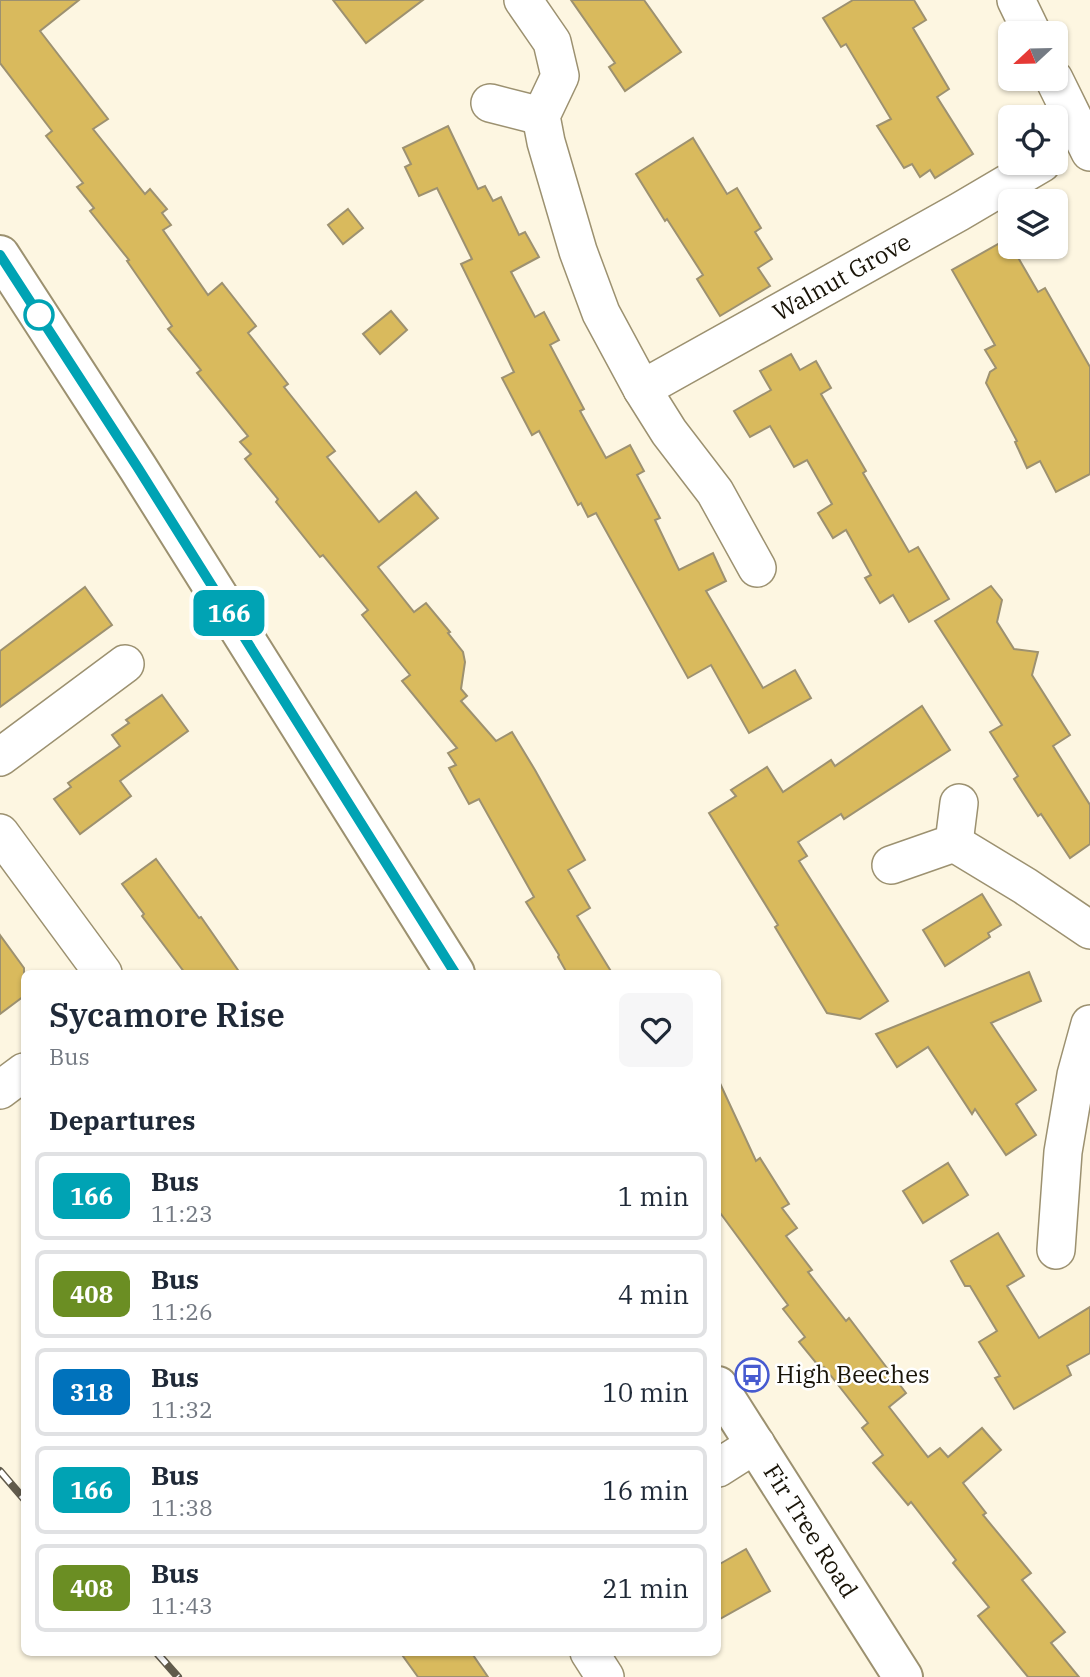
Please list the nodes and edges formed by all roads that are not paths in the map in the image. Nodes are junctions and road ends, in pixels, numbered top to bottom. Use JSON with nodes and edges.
{"nodes":[{"id":1,"x":523,"y":0,"type":"edge"},
{"id":2,"x":1016,"y":0,"type":"edge"},
{"id":3,"x":1026,"y":21,"type":"edge"},
{"id":4,"x":1058,"y":91,"type":"edge"},
{"id":5,"x":491,"y":103,"type":"dead end"},
{"id":6,"x":541,"y":116,"type":"junction"},
{"id":7,"x":1076,"y":148,"type":"edge"},
{"id":8,"x":1022,"y":175,"type":"edge"},
{"id":9,"x":0,"y":255,"type":"edge"},
{"id":10,"x":642,"y":389,"type":"junction"},
{"id":11,"x":757,"y":568,"type":"dead end"},
{"id":12,"x":125,"y":664,"type":"dead end"},
{"id":13,"x":0,"y":757,"type":"edge"},
{"id":14,"x":959,"y":803,"type":"dead end"},
{"id":15,"x":0,"y":834,"type":"edge"},
{"id":16,"x":954,"y":844,"type":"junction"},
{"id":17,"x":891,"y":865,"type":"dead end"},
{"id":18,"x":1090,"y":930,"type":"edge"},
{"id":19,"x":101,"y":970,"type":"edge"},
{"id":20,"x":454,"y":970,"type":"edge"},
{"id":21,"x":1090,"y":1024,"type":"edge"},
{"id":22,"x":21,"y":1074,"type":"edge"},
{"id":23,"x":0,"y":1090,"type":"edge"},
{"id":24,"x":1056,"y":1250,"type":"dead end"},
{"id":25,"x":721,"y":1391,"type":"edge"},
{"id":26,"x":756,"y":1444,"type":"junction"},
{"id":27,"x":721,"y":1466,"type":"edge"},
{"id":28,"x":592,"y":1656,"type":"edge"},
{"id":29,"x":605,"y":1677,"type":"edge"},
{"id":30,"x":903,"y":1677,"type":"edge"}],
"edges":[{"from":1,"to":6,"type":"street"},
{"from":2,"to":3,"type":"street"},
{"from":4,"to":7,"type":"street"},
{"from":5,"to":6,"type":"street"},
{"from":6,"to":10,"type":"street"},
{"from":8,"to":10,"type":"street","name":"Walnut Grove"},
{"from":9,"to":20,"type":"main road"},
{"from":10,"to":11,"type":"street"},
{"from":12,"to":13,"type":"street"},
{"from":14,"to":16,"type":"street"},
{"from":15,"to":19,"type":"street"},
{"from":16,"to":17,"type":"street"},
{"from":16,"to":18,"type":"street"},
{"from":21,"to":24,"type":"street"},
{"from":22,"to":23,"type":"street"},
{"from":25,"to":26,"type":"main road","name":"Fir Tree Road"},
{"from":26,"to":27,"type":"street"},
{"from":26,"to":30,"type":"main road","name":"Fir Tree Road"},
{"from":28,"to":29,"type":"street"}]}
